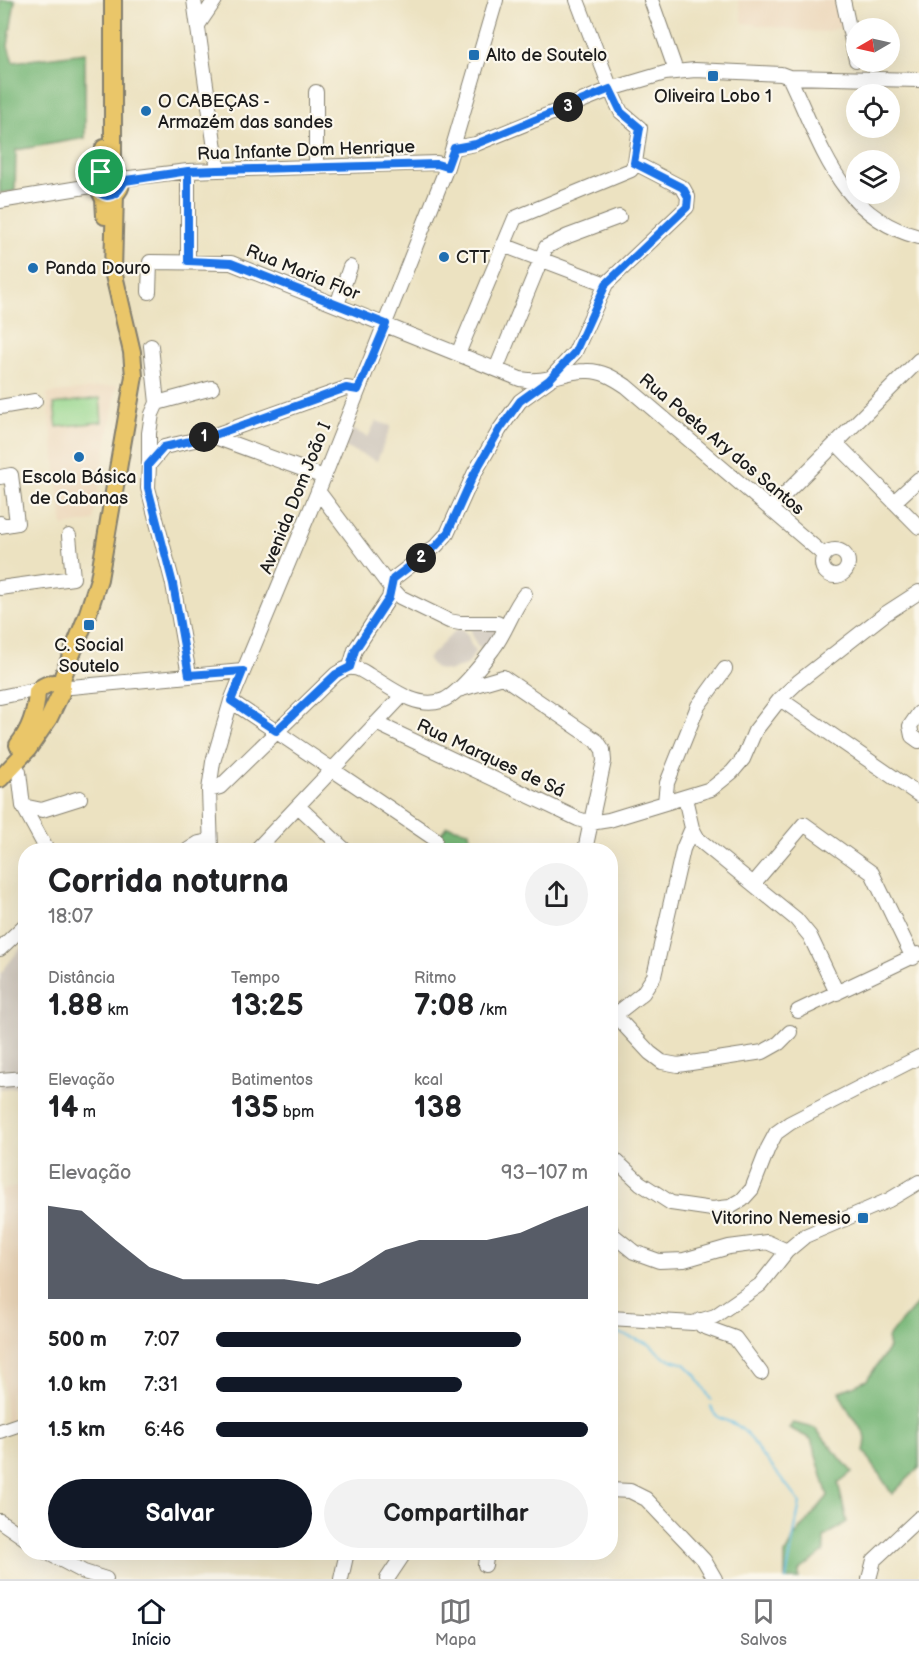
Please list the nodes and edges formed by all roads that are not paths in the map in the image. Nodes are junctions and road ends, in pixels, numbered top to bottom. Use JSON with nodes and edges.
{"nodes":[{"id":1,"x":104,"y":0,"type":"edge"},
{"id":2,"x":113,"y":0,"type":"edge"},
{"id":3,"x":194,"y":0,"type":"edge"},
{"id":4,"x":215,"y":0,"type":"edge"},
{"id":5,"x":496,"y":0,"type":"edge"},
{"id":6,"x":577,"y":0,"type":"edge"},
{"id":7,"x":651,"y":0,"type":"edge"},
{"id":8,"x":843,"y":0,"type":"edge"},
{"id":9,"x":847,"y":18,"type":"edge"},
{"id":10,"x":198,"y":25,"type":"junction"},
{"id":11,"x":676,"y":71,"type":"junction"},
{"id":12,"x":859,"y":72,"type":"edge"},
{"id":13,"x":789,"y":77,"type":"junction"},
{"id":14,"x":861,"y":80,"type":"junction"},
{"id":15,"x":919,"y":80,"type":"edge"},
{"id":16,"x":610,"y":89,"type":"junction"},
{"id":17,"x":316,"y":92,"type":"dead end"},
{"id":18,"x":454,"y":148,"type":"junction"},
{"id":19,"x":634,"y":163,"type":"junction"},
{"id":20,"x":316,"y":167,"type":"junction"},
{"id":21,"x":447,"y":167,"type":"junction"},
{"id":22,"x":218,"y":170,"type":"junction"},
{"id":23,"x":188,"y":171,"type":"junction"},
{"id":24,"x":109,"y":183,"type":"junction"},
{"id":25,"x":0,"y":201,"type":"edge"},
{"id":26,"x":619,"y":217,"type":"dead end"},
{"id":27,"x":919,"y":237,"type":"edge"},
{"id":28,"x":503,"y":245,"type":"junction"},
{"id":29,"x":542,"y":259,"type":"junction"},
{"id":30,"x":188,"y":261,"type":"junction"},
{"id":31,"x":350,"y":267,"type":"dead end"},
{"id":32,"x":606,"y":284,"type":"junction"},
{"id":33,"x":149,"y":292,"type":"dead end"},
{"id":34,"x":337,"y":305,"type":"junction"},
{"id":35,"x":386,"y":324,"type":"junction"},
{"id":36,"x":151,"y":346,"type":"dead end"},
{"id":37,"x":458,"y":354,"type":"junction"},
{"id":38,"x":919,"y":360,"type":"edge"},
{"id":39,"x":496,"y":369,"type":"junction"},
{"id":40,"x":549,"y":380,"type":"junction"},
{"id":41,"x":212,"y":388,"type":"dead end"},
{"id":42,"x":358,"y":390,"type":"junction"},
{"id":43,"x":35,"y":401,"type":"dead end"},
{"id":44,"x":158,"y":403,"type":"junction"},
{"id":45,"x":0,"y":407,"type":"edge"},
{"id":46,"x":247,"y":422,"type":"junction"},
{"id":47,"x":148,"y":433,"type":"junction"},
{"id":48,"x":212,"y":436,"type":"junction"},
{"id":49,"x":837,"y":444,"type":"junction"},
{"id":50,"x":242,"y":445,"type":"junction"},
{"id":51,"x":164,"y":447,"type":"junction"},
{"id":52,"x":148,"y":465,"type":"junction"},
{"id":53,"x":0,"y":477,"type":"edge"},
{"id":54,"x":324,"y":477,"type":"junction"},
{"id":55,"x":919,"y":479,"type":"edge"},
{"id":56,"x":318,"y":491,"type":"junction"},
{"id":57,"x":894,"y":502,"type":"junction"},
{"id":58,"x":771,"y":508,"type":"junction"},
{"id":59,"x":0,"y":523,"type":"edge"},
{"id":60,"x":919,"y":527,"type":"edge"},
{"id":61,"x":69,"y":536,"type":"dead end"},
{"id":62,"x":824,"y":555,"type":"dead end"},
{"id":63,"x":0,"y":588,"type":"edge"},
{"id":64,"x":392,"y":588,"type":"junction"},
{"id":65,"x":919,"y":591,"type":"edge"},
{"id":66,"x":525,"y":594,"type":"dead end"},
{"id":67,"x":505,"y":627,"type":"junction"},
{"id":68,"x":350,"y":667,"type":"junction"},
{"id":69,"x":726,"y":669,"type":"dead end"},
{"id":70,"x":243,"y":671,"type":"junction"},
{"id":71,"x":189,"y":675,"type":"junction"},
{"id":72,"x":53,"y":689,"type":"junction"},
{"id":73,"x":458,"y":690,"type":"junction"},
{"id":74,"x":2,"y":692,"type":"edge"},
{"id":75,"x":402,"y":696,"type":"junction"},
{"id":76,"x":780,"y":699,"type":"junction"},
{"id":77,"x":231,"y":701,"type":"junction"},
{"id":78,"x":919,"y":713,"type":"edge"},
{"id":79,"x":376,"y":723,"type":"junction"},
{"id":80,"x":276,"y":731,"type":"junction"},
{"id":81,"x":919,"y":741,"type":"edge"},
{"id":82,"x":7,"y":766,"type":"edge"},
{"id":83,"x":331,"y":770,"type":"junction"},
{"id":84,"x":0,"y":779,"type":"edge"},
{"id":85,"x":208,"y":790,"type":"junction"},
{"id":86,"x":919,"y":795,"type":"edge"},
{"id":87,"x":80,"y":798,"type":"dead end"},
{"id":88,"x":685,"y":798,"type":"junction"},
{"id":89,"x":665,"y":802,"type":"junction"},
{"id":90,"x":23,"y":806,"type":"junction"},
{"id":91,"x":298,"y":806,"type":"junction"},
{"id":92,"x":590,"y":823,"type":"junction"},
{"id":93,"x":693,"y":828,"type":"junction"},
{"id":94,"x":435,"y":839,"type":"dead end"},
{"id":95,"x":43,"y":843,"type":"edge"},
{"id":96,"x":210,"y":843,"type":"edge"},
{"id":97,"x":268,"y":843,"type":"edge"},
{"id":98,"x":338,"y":843,"type":"edge"},
{"id":99,"x":586,"y":843,"type":"edge"},
{"id":100,"x":754,"y":883,"type":"junction"},
{"id":101,"x":18,"y":932,"type":"edge"},
{"id":102,"x":0,"y":949,"type":"edge"},
{"id":103,"x":916,"y":956,"type":"edge"},
{"id":104,"x":837,"y":993,"type":"junction"},
{"id":105,"x":618,"y":1009,"type":"edge"},
{"id":106,"x":798,"y":1011,"type":"dead end"},
{"id":107,"x":618,"y":1018,"type":"edge"},
{"id":108,"x":790,"y":1032,"type":"dead end"},
{"id":109,"x":919,"y":1057,"type":"edge"},
{"id":110,"x":18,"y":1079,"type":"edge"},
{"id":111,"x":0,"y":1080,"type":"edge"},
{"id":112,"x":618,"y":1162,"type":"edge"},
{"id":113,"x":919,"y":1182,"type":"edge"},
{"id":114,"x":618,"y":1239,"type":"edge"},
{"id":115,"x":787,"y":1251,"type":"junction"},
{"id":116,"x":618,"y":1319,"type":"edge"},
{"id":117,"x":700,"y":1320,"type":"junction"},
{"id":118,"x":761,"y":1373,"type":"dead end"},
{"id":119,"x":18,"y":1425,"type":"edge"},
{"id":120,"x":0,"y":1431,"type":"edge"},
{"id":121,"x":618,"y":1490,"type":"edge"},
{"id":122,"x":919,"y":1518,"type":"edge"},
{"id":123,"x":0,"y":1521,"type":"edge"},
{"id":124,"x":18,"y":1533,"type":"edge"},
{"id":125,"x":61,"y":1560,"type":"edge"},
{"id":126,"x":345,"y":1560,"type":"edge"},
{"id":127,"x":400,"y":1560,"type":"edge"},
{"id":128,"x":105,"y":1579,"type":"edge"},
{"id":129,"x":341,"y":1579,"type":"edge"},
{"id":130,"x":387,"y":1579,"type":"edge"},
{"id":131,"x":714,"y":1579,"type":"edge"},
{"id":132,"x":868,"y":1579,"type":"edge"}],
"edges":[{"from":1,"to":24,"type":"main road"},
{"from":2,"to":24,"type":"main road"},
{"from":3,"to":10,"type":"street"},
{"from":4,"to":10,"type":"street"},
{"from":5,"to":18,"type":"street","name":"Avenida Dom João I"},
{"from":6,"to":16,"type":"street"},
{"from":7,"to":11,"type":"street"},
{"from":8,"to":9,"type":"street"},
{"from":10,"to":22,"type":"street"},
{"from":11,"to":13,"type":"street"},
{"from":11,"to":16,"type":"street"},
{"from":12,"to":14,"type":"street"},
{"from":13,"to":14,"type":"street"},
{"from":13,"to":27,"type":"street"},
{"from":14,"to":15,"type":"street"},
{"from":16,"to":18,"type":"street"},
{"from":16,"to":19,"type":"street"},
{"from":17,"to":20,"type":"street"},
{"from":18,"to":21,"type":"street","name":"Avenida Dom João I"},
{"from":19,"to":28,"type":"street"},
{"from":19,"to":32,"type":"street"},
{"from":20,"to":21,"type":"street","name":"Rua Infante Dom Henrique"},
{"from":20,"to":22,"type":"street","name":"Rua Infante Dom Henrique"},
{"from":21,"to":35,"type":"street","name":"Avenida Dom João I"},
{"from":22,"to":23,"type":"street","name":"Rua Infante Dom Henrique"},
{"from":23,"to":24,"type":"street","name":"Rua Infante Dom Henrique"},
{"from":23,"to":30,"type":"street"},
{"from":24,"to":25,"type":"street","name":"Rua Infante Dom Henrique"},
{"from":24,"to":72,"type":"main road"},
{"from":26,"to":29,"type":"street"},
{"from":28,"to":29,"type":"street"},
{"from":28,"to":37,"type":"street"},
{"from":29,"to":32,"type":"street"},
{"from":29,"to":39,"type":"street"},
{"from":30,"to":33,"type":"street","name":"Rua Maria Flor"},
{"from":30,"to":34,"type":"street","name":"Rua Maria Flor"},
{"from":31,"to":34,"type":"street"},
{"from":32,"to":40,"type":"street"},
{"from":34,"to":35,"type":"street","name":"Rua Maria Flor"},
{"from":35,"to":37,"type":"street","name":"Rua Poeta Ary dos Santos"},
{"from":35,"to":42,"type":"street","name":"Avenida Dom João I"},
{"from":36,"to":44,"type":"street"},
{"from":37,"to":39,"type":"street","name":"Rua Poeta Ary dos Santos"},
{"from":38,"to":49,"type":"street"},
{"from":39,"to":40,"type":"street","name":"Rua Poeta Ary dos Santos"},
{"from":40,"to":58,"type":"street","name":"Rua Poeta Ary dos Santos"},
{"from":40,"to":64,"type":"street"},
{"from":41,"to":44,"type":"street"},
{"from":42,"to":46,"type":"street"},
{"from":42,"to":54,"type":"street","name":"Avenida Dom João I"},
{"from":43,"to":45,"type":"street"},
{"from":44,"to":47,"type":"street"},
{"from":46,"to":48,"type":"street"},
{"from":46,"to":50,"type":"street"},
{"from":47,"to":51,"type":"street"},
{"from":47,"to":52,"type":"street"},
{"from":48,"to":50,"type":"street"},
{"from":48,"to":51,"type":"street"},
{"from":49,"to":57,"type":"street"},
{"from":49,"to":58,"type":"street"},
{"from":50,"to":54,"type":"street"},
{"from":51,"to":52,"type":"street"},
{"from":52,"to":71,"type":"street"},
{"from":53,"to":59,"type":"street"},
{"from":54,"to":56,"type":"street","name":"Avenida Dom João I"},
{"from":55,"to":57,"type":"street"},
{"from":56,"to":64,"type":"street"},
{"from":56,"to":70,"type":"street","name":"Avenida Dom João I"},
{"from":57,"to":60,"type":"street"},
{"from":58,"to":62,"type":"street","name":"Rua Poeta Ary dos Santos"},
{"from":61,"to":63,"type":"street"},
{"from":64,"to":67,"type":"street"},
{"from":64,"to":68,"type":"street"},
{"from":65,"to":76,"type":"street"},
{"from":66,"to":67,"type":"street"},
{"from":67,"to":73,"type":"street"},
{"from":68,"to":75,"type":"street"},
{"from":68,"to":80,"type":"street"},
{"from":69,"to":89,"type":"street"},
{"from":70,"to":71,"type":"street"},
{"from":70,"to":77,"type":"street","name":"Avenida Dom João I"},
{"from":71,"to":72,"type":"street"},
{"from":72,"to":74,"type":"street"},
{"from":72,"to":82,"type":"main road"},
{"from":73,"to":75,"type":"street"},
{"from":73,"to":92,"type":"street"},
{"from":75,"to":79,"type":"street"},
{"from":76,"to":86,"type":"street"},
{"from":76,"to":88,"type":"street"},
{"from":77,"to":80,"type":"street"},
{"from":77,"to":85,"type":"street","name":"Avenida Dom João I"},
{"from":78,"to":81,"type":"street"},
{"from":79,"to":83,"type":"street"},
{"from":79,"to":92,"type":"street","name":"Rua Marques de Sá"},
{"from":80,"to":83,"type":"street"},
{"from":80,"to":85,"type":"street"},
{"from":82,"to":84,"type":"main road"},
{"from":82,"to":90,"type":"street"},
{"from":83,"to":91,"type":"street"},
{"from":83,"to":94,"type":"street"},
{"from":85,"to":96,"type":"street","name":"Avenida Dom João I"},
{"from":87,"to":90,"type":"street"},
{"from":88,"to":89,"type":"street"},
{"from":88,"to":93,"type":"street"},
{"from":89,"to":92,"type":"street"},
{"from":90,"to":95,"type":"street"},
{"from":91,"to":97,"type":"street"},
{"from":91,"to":98,"type":"street"},
{"from":92,"to":99,"type":"street"},
{"from":93,"to":100,"type":"street"},
{"from":93,"to":105,"type":"street"},
{"from":100,"to":103,"type":"street"},
{"from":100,"to":104,"type":"street"},
{"from":101,"to":102,"type":"street"},
{"from":103,"to":104,"type":"street"},
{"from":104,"to":106,"type":"street"},
{"from":107,"to":108,"type":"street"},
{"from":109,"to":112,"type":"street"},
{"from":110,"to":111,"type":"street"},
{"from":113,"to":115,"type":"street"},
{"from":114,"to":115,"type":"street"},
{"from":115,"to":117,"type":"street"},
{"from":116,"to":117,"type":"street"},
{"from":117,"to":118,"type":"street"},
{"from":119,"to":120,"type":"street"},
{"from":121,"to":131,"type":"street"},
{"from":122,"to":132,"type":"street"},
{"from":123,"to":124,"type":"street"},
{"from":125,"to":128,"type":"street"},
{"from":126,"to":129,"type":"street"},
{"from":127,"to":130,"type":"street"}]}
